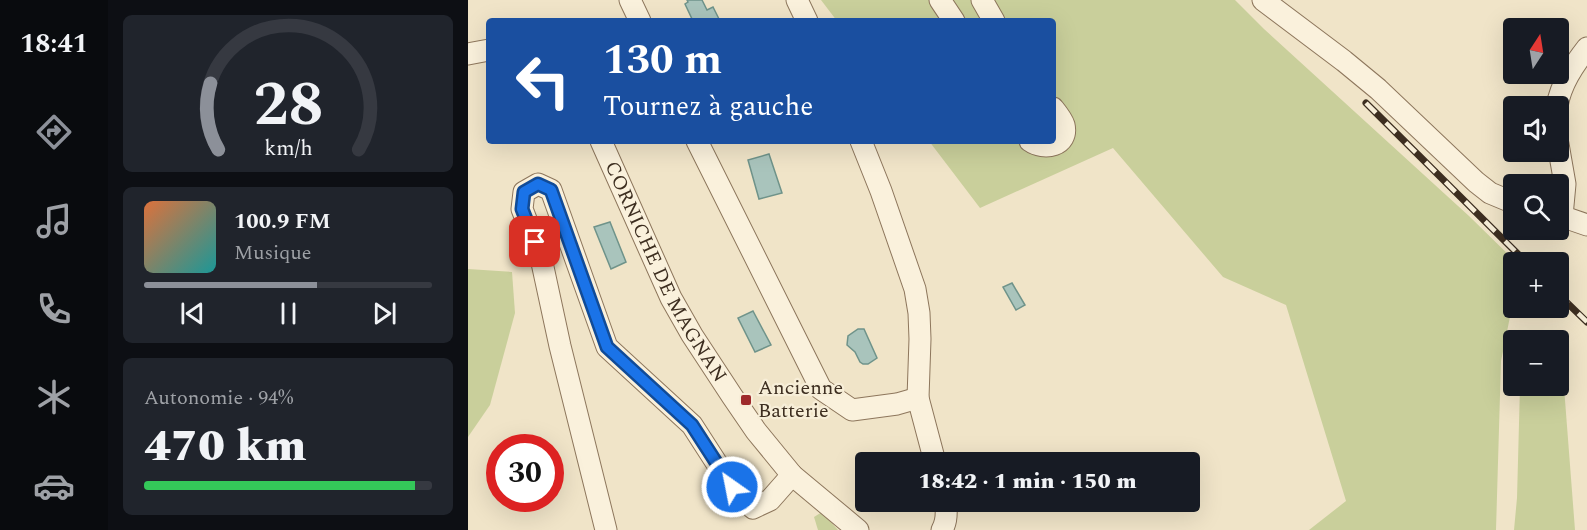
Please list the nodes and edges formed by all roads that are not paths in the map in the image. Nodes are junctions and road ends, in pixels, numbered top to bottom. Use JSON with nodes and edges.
{"nodes":[{"id":1,"x":630,"y":0,"type":"edge"},
{"id":2,"x":797,"y":0,"type":"edge"},
{"id":3,"x":940,"y":0,"type":"edge"},
{"id":4,"x":982,"y":0,"type":"edge"},
{"id":5,"x":1263,"y":0,"type":"edge"},
{"id":6,"x":639,"y":18,"type":"edge"},
{"id":7,"x":806,"y":18,"type":"edge"},
{"id":8,"x":952,"y":18,"type":"edge"},
{"id":9,"x":992,"y":18,"type":"edge"},
{"id":10,"x":1587,"y":48,"type":"edge"},
{"id":11,"x":486,"y":51,"type":"edge"},
{"id":12,"x":468,"y":54,"type":"edge"},
{"id":13,"x":1559,"y":96,"type":"edge"},
{"id":14,"x":1056,"y":113,"type":"edge"},
{"id":15,"x":602,"y":144,"type":"edge"},
{"id":16,"x":698,"y":144,"type":"edge"},
{"id":17,"x":862,"y":144,"type":"edge"},
{"id":18,"x":1035,"y":144,"type":"edge"},
{"id":19,"x":1056,"y":144,"type":"edge"},
{"id":20,"x":1056,"y":144,"type":"edge"},
{"id":21,"x":1503,"y":198,"type":"edge"},
{"id":22,"x":1569,"y":219,"type":"edge"},
{"id":23,"x":1587,"y":225,"type":"edge"},
{"id":24,"x":918,"y":398,"type":"junction"},
{"id":25,"x":932,"y":452,"type":"edge"},
{"id":26,"x":792,"y":476,"type":"junction"},
{"id":27,"x":946,"y":512,"type":"edge"},
{"id":28,"x":606,"y":530,"type":"edge"},
{"id":29,"x":858,"y":530,"type":"edge"},
{"id":30,"x":942,"y":530,"type":"edge"}],
"edges":[{"from":1,"to":6,"type":"street"},
{"from":2,"to":7,"type":"street"},
{"from":3,"to":8,"type":"street"},
{"from":4,"to":9,"type":"street"},
{"from":5,"to":21,"type":"street"},
{"from":10,"to":13,"type":"street"},
{"from":11,"to":12,"type":"street"},
{"from":14,"to":19,"type":"street"},
{"from":15,"to":26,"type":"street","name":"CORNICHE DE MAGNAN"},
{"from":16,"to":24,"type":"street"},
{"from":17,"to":24,"type":"street"},
{"from":18,"to":20,"type":"street"},
{"from":22,"to":23,"type":"street"},
{"from":24,"to":25,"type":"street"},
{"from":26,"to":28,"type":"street"},
{"from":26,"to":29,"type":"street","name":"CORNICHE DE MAGNAN"},
{"from":27,"to":30,"type":"street"}]}
